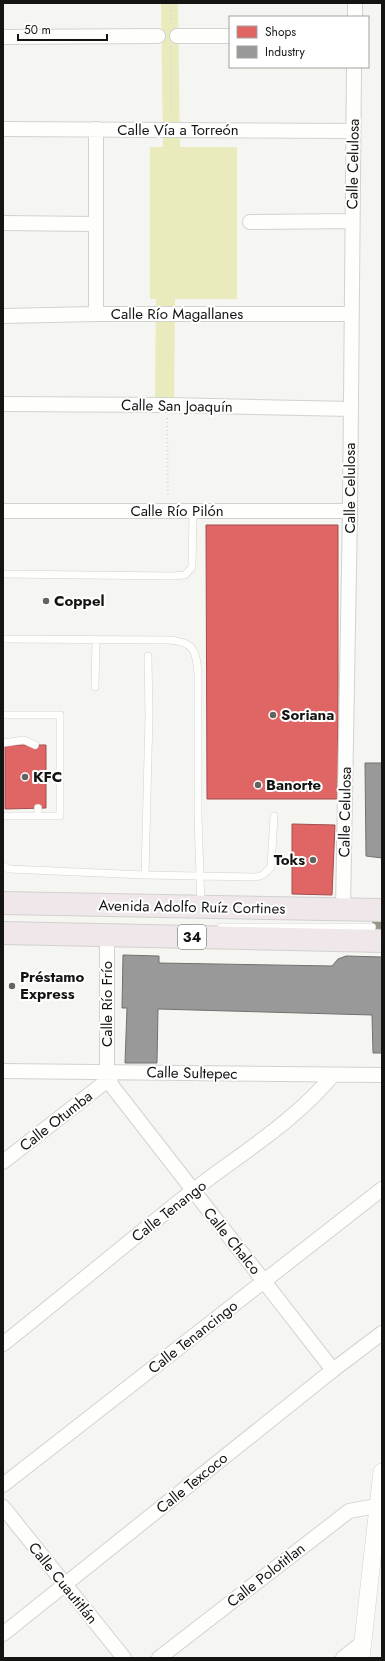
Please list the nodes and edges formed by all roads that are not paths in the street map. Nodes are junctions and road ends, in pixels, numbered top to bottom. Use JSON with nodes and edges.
{"nodes":[{"id":1,"x":355,"y":3,"type":"edge"},
{"id":2,"x":355,"y":16,"type":"edge"},
{"id":3,"x":158,"y":36,"type":"dead end"},
{"id":4,"x":173,"y":36,"type":"road end"},
{"id":5,"x":229,"y":36,"type":"edge"},
{"id":6,"x":3,"y":37,"type":"edge"},
{"id":7,"x":354,"y":68,"type":"edge"},
{"id":8,"x":3,"y":129,"type":"edge"},
{"id":9,"x":96,"y":129,"type":"junction"},
{"id":10,"x":353,"y":131,"type":"junction"},
{"id":11,"x":352,"y":221,"type":"junction"},
{"id":12,"x":250,"y":222,"type":"dead end"},
{"id":13,"x":3,"y":223,"type":"edge"},
{"id":14,"x":95,"y":224,"type":"junction"},
{"id":15,"x":96,"y":314,"type":"junction"},
{"id":16,"x":351,"y":314,"type":"junction"},
{"id":17,"x":3,"y":316,"type":"edge"},
{"id":18,"x":3,"y":404,"type":"edge"},
{"id":19,"x":351,"y":409,"type":"junction"},
{"id":20,"x":3,"y":511,"type":"edge"},
{"id":21,"x":193,"y":511,"type":"junction"},
{"id":22,"x":350,"y":511,"type":"junction"},
{"id":23,"x":3,"y":574,"type":"edge"},
{"id":24,"x":3,"y":639,"type":"edge"},
{"id":25,"x":96,"y":641,"type":"junction"},
{"id":26,"x":148,"y":656,"type":"dead end"},
{"id":27,"x":95,"y":687,"type":"dead end"},
{"id":28,"x":3,"y":715,"type":"edge"},
{"id":29,"x":3,"y":743,"type":"edge"},
{"id":30,"x":35,"y":746,"type":"dead end"},
{"id":31,"x":38,"y":808,"type":"dead end"},
{"id":32,"x":3,"y":816,"type":"edge"},
{"id":33,"x":38,"y":816,"type":"junction"},
{"id":34,"x":274,"y":816,"type":"dead end"},
{"id":35,"x":3,"y":866,"type":"edge"},
{"id":36,"x":145,"y":875,"type":"junction"},
{"id":37,"x":200,"y":876,"type":"junction"},
{"id":38,"x":3,"y":903,"type":"edge"},
{"id":39,"x":201,"y":907,"type":"junction"},
{"id":40,"x":343,"y":909,"type":"junction"},
{"id":41,"x":379,"y":926,"type":"edge"},
{"id":42,"x":213,"y":927,"type":"dead end"},
{"id":43,"x":3,"y":933,"type":"edge"},
{"id":44,"x":107,"y":936,"type":"junction"},
{"id":45,"x":3,"y":1071,"type":"edge"},
{"id":46,"x":108,"y":1075,"type":"junction"},
{"id":47,"x":333,"y":1075,"type":"junction"},
{"id":48,"x":382,"y":1075,"type":"edge"},
{"id":49,"x":3,"y":1162,"type":"edge"},
{"id":50,"x":382,"y":1189,"type":"edge"},
{"id":51,"x":192,"y":1191,"type":"junction"},
{"id":52,"x":264,"y":1281,"type":"junction"},
{"id":53,"x":382,"y":1333,"type":"edge"},
{"id":54,"x":3,"y":1344,"type":"edge"},
{"id":55,"x":333,"y":1370,"type":"junction"},
{"id":56,"x":382,"y":1472,"type":"edge"},
{"id":57,"x":3,"y":1485,"type":"edge"},
{"id":58,"x":380,"y":1505,"type":"edge"},
{"id":59,"x":3,"y":1507,"type":"edge"},
{"id":60,"x":64,"y":1586,"type":"junction"},
{"id":61,"x":3,"y":1634,"type":"edge"},
{"id":62,"x":361,"y":1651,"type":"edge"},
{"id":63,"x":124,"y":1658,"type":"edge"},
{"id":64,"x":159,"y":1658,"type":"edge"},
{"id":65,"x":343,"y":1658,"type":"edge"}],
"edges":[{"from":1,"to":2,"type":"street"},
{"from":3,"to":6,"type":"street"},
{"from":4,"to":5,"type":"street"},
{"from":7,"to":10,"type":"street","name":"Calle Celulosa"},
{"from":8,"to":9,"type":"street","name":"Calle Vía a Torreón"},
{"from":9,"to":10,"type":"street","name":"Calle Vía a Torreón"},
{"from":9,"to":14,"type":"street"},
{"from":10,"to":11,"type":"street","name":"Calle Celulosa"},
{"from":11,"to":12,"type":"street"},
{"from":11,"to":16,"type":"street","name":"Calle Celulosa"},
{"from":13,"to":14,"type":"street"},
{"from":14,"to":15,"type":"street"},
{"from":15,"to":16,"type":"street","name":"Calle Río Magallanes"},
{"from":15,"to":17,"type":"street","name":"Calle Río Magallanes"},
{"from":16,"to":19,"type":"street","name":"Calle Celulosa"},
{"from":18,"to":19,"type":"street","name":"Calle San Joaquín"},
{"from":19,"to":22,"type":"street","name":"Calle Celulosa"},
{"from":20,"to":21,"type":"street","name":"Calle Río Pilón"},
{"from":21,"to":22,"type":"street","name":"Calle Río Pilón"},
{"from":21,"to":23,"type":"lane"},
{"from":22,"to":40,"type":"street","name":"Calle Celulosa"},
{"from":24,"to":25,"type":"lane"},
{"from":25,"to":27,"type":"lane"},
{"from":25,"to":37,"type":"lane"},
{"from":26,"to":36,"type":"lane"},
{"from":28,"to":33,"type":"lane"},
{"from":29,"to":30,"type":"lane"},
{"from":31,"to":33,"type":"lane"},
{"from":32,"to":33,"type":"lane"},
{"from":34,"to":37,"type":"lane"},
{"from":35,"to":36,"type":"lane"},
{"from":36,"to":37,"type":"lane"},
{"from":37,"to":39,"type":"lane"},
{"from":38,"to":39,"type":"main road","name":"Avenida Adolfo Ruíz Cortines","number":"34"},
{"from":39,"to":40,"type":"main road","name":"Avenida Adolfo Ruíz Cortines","number":"34"},
{"from":40,"to":41,"type":"main road","name":"Avenida Adolfo Ruíz Cortines","number":"34"},
{"from":41,"to":42,"type":"lane"},
{"from":41,"to":44,"type":"main road","name":"Avenida Adolfo Ruíz Cortines","number":"34"},
{"from":43,"to":44,"type":"main road","name":"Avenida Adolfo Ruíz Cortines","number":"34"},
{"from":44,"to":46,"type":"street","name":"Calle Río Frío"},
{"from":45,"to":46,"type":"street","name":"Calle Sultepec"},
{"from":46,"to":47,"type":"street","name":"Calle Sultepec"},
{"from":46,"to":49,"type":"street","name":"Calle Otumba"},
{"from":46,"to":51,"type":"street","name":"Calle Chalco"},
{"from":47,"to":48,"type":"street","name":"Calle Sultepec"},
{"from":47,"to":51,"type":"street","name":"Calle Tenango"},
{"from":50,"to":52,"type":"street","name":"Calle Tenancingo"},
{"from":51,"to":52,"type":"street","name":"Calle Chalco"},
{"from":51,"to":54,"type":"street","name":"Calle Tenango"},
{"from":52,"to":55,"type":"street","name":"Calle Chalco"},
{"from":52,"to":57,"type":"street","name":"Calle Tenancingo"},
{"from":53,"to":55,"type":"street","name":"Calle Texcoco"},
{"from":55,"to":60,"type":"street","name":"Calle Texcoco"},
{"from":56,"to":58,"type":"street"},
{"from":58,"to":62,"type":"street"},
{"from":58,"to":64,"type":"street","name":"Calle Polotitlan"},
{"from":59,"to":60,"type":"street","name":"Calle Cuautitlán"},
{"from":60,"to":61,"type":"street","name":"Calle Texcoco"},
{"from":60,"to":63,"type":"street","name":"Calle Cuautitlán"},
{"from":62,"to":65,"type":"street"}]}
